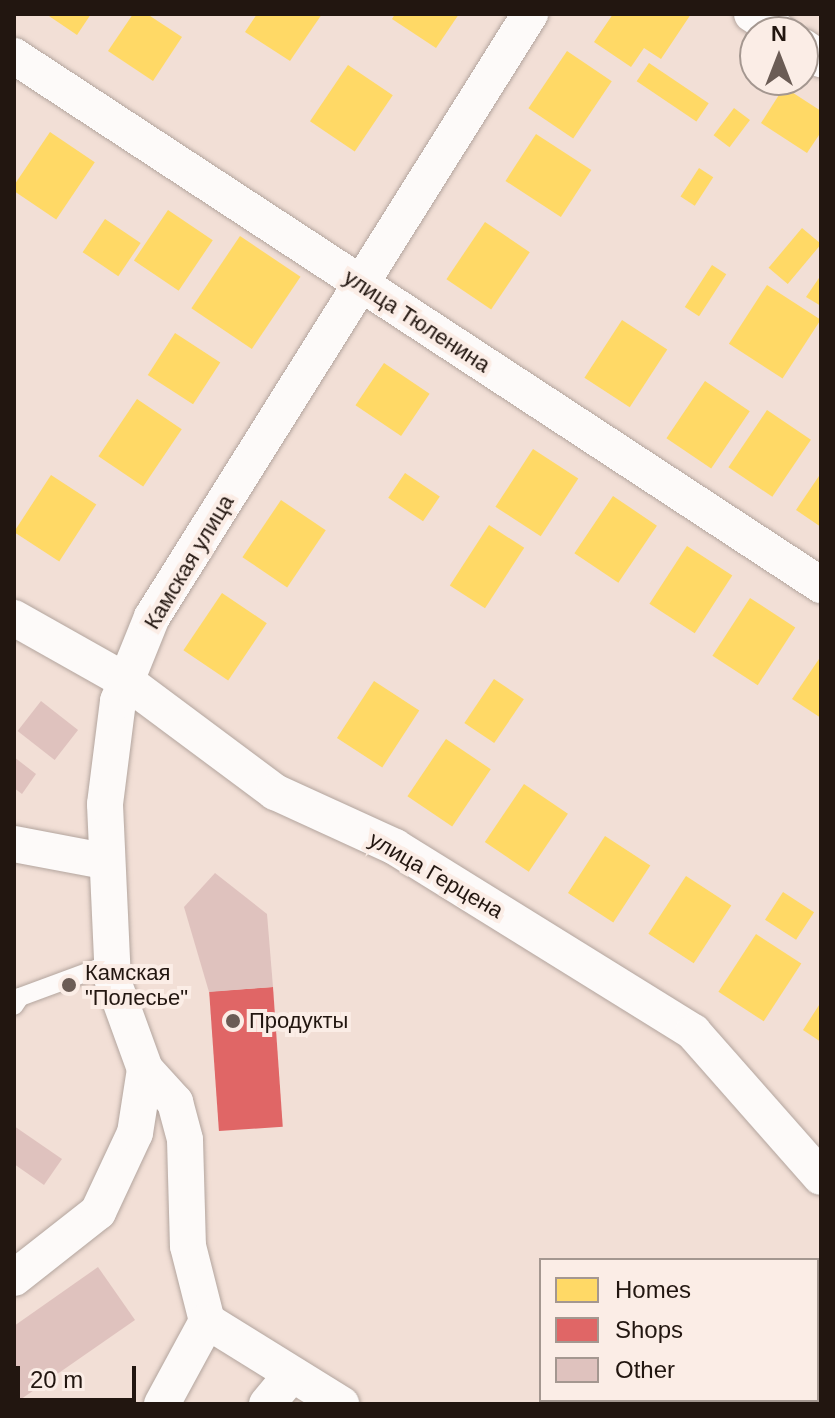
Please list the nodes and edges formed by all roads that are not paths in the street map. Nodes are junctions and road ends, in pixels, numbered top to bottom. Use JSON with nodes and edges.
{"nodes":[{"id":1,"x":530,"y":14,"type":"edge"},
{"id":2,"x":14,"y":56,"type":"edge"},
{"id":3,"x":362,"y":285,"type":"junction"},
{"id":4,"x":821,"y":585,"type":"edge"},
{"id":5,"x":14,"y":618,"type":"edge"},
{"id":6,"x":126,"y":681,"type":"junction"},
{"id":7,"x":14,"y":844,"type":"edge"},
{"id":8,"x":104,"y":861,"type":"junction"},
{"id":9,"x":112,"y":963,"type":"junction"},
{"id":10,"x":14,"y":1006,"type":"edge"},
{"id":11,"x":145,"y":1069,"type":"junction"},
{"id":12,"x":821,"y":1177,"type":"edge"},
{"id":13,"x":14,"y":1278,"type":"edge"},
{"id":14,"x":207,"y":1321,"type":"junction"},
{"id":15,"x":290,"y":1377,"type":"junction"},
{"id":16,"x":162,"y":1404,"type":"edge"},
{"id":17,"x":267,"y":1404,"type":"edge"},
{"id":18,"x":341,"y":1404,"type":"edge"}],
"edges":[{"from":1,"to":3,"type":"street","name":"Камская улица"},
{"from":2,"to":3,"type":"street","name":"улица Тюленина"},
{"from":3,"to":4,"type":"street","name":"улица Тюленина"},
{"from":3,"to":6,"type":"street","name":"Камская улица"},
{"from":5,"to":6,"type":"street","name":"улица Герцена"},
{"from":6,"to":8,"type":"street","name":"Камская улица"},
{"from":6,"to":12,"type":"street","name":"улица Герцена"},
{"from":7,"to":8,"type":"street"},
{"from":8,"to":9,"type":"street","name":"Камская улица"},
{"from":9,"to":10,"type":"lane"},
{"from":9,"to":11,"type":"street","name":"Камская улица"},
{"from":11,"to":13,"type":"street","name":"Камская улица"},
{"from":11,"to":14,"type":"street"},
{"from":14,"to":15,"type":"street"},
{"from":14,"to":16,"type":"street"},
{"from":15,"to":17,"type":"street"},
{"from":15,"to":18,"type":"street"}]}
